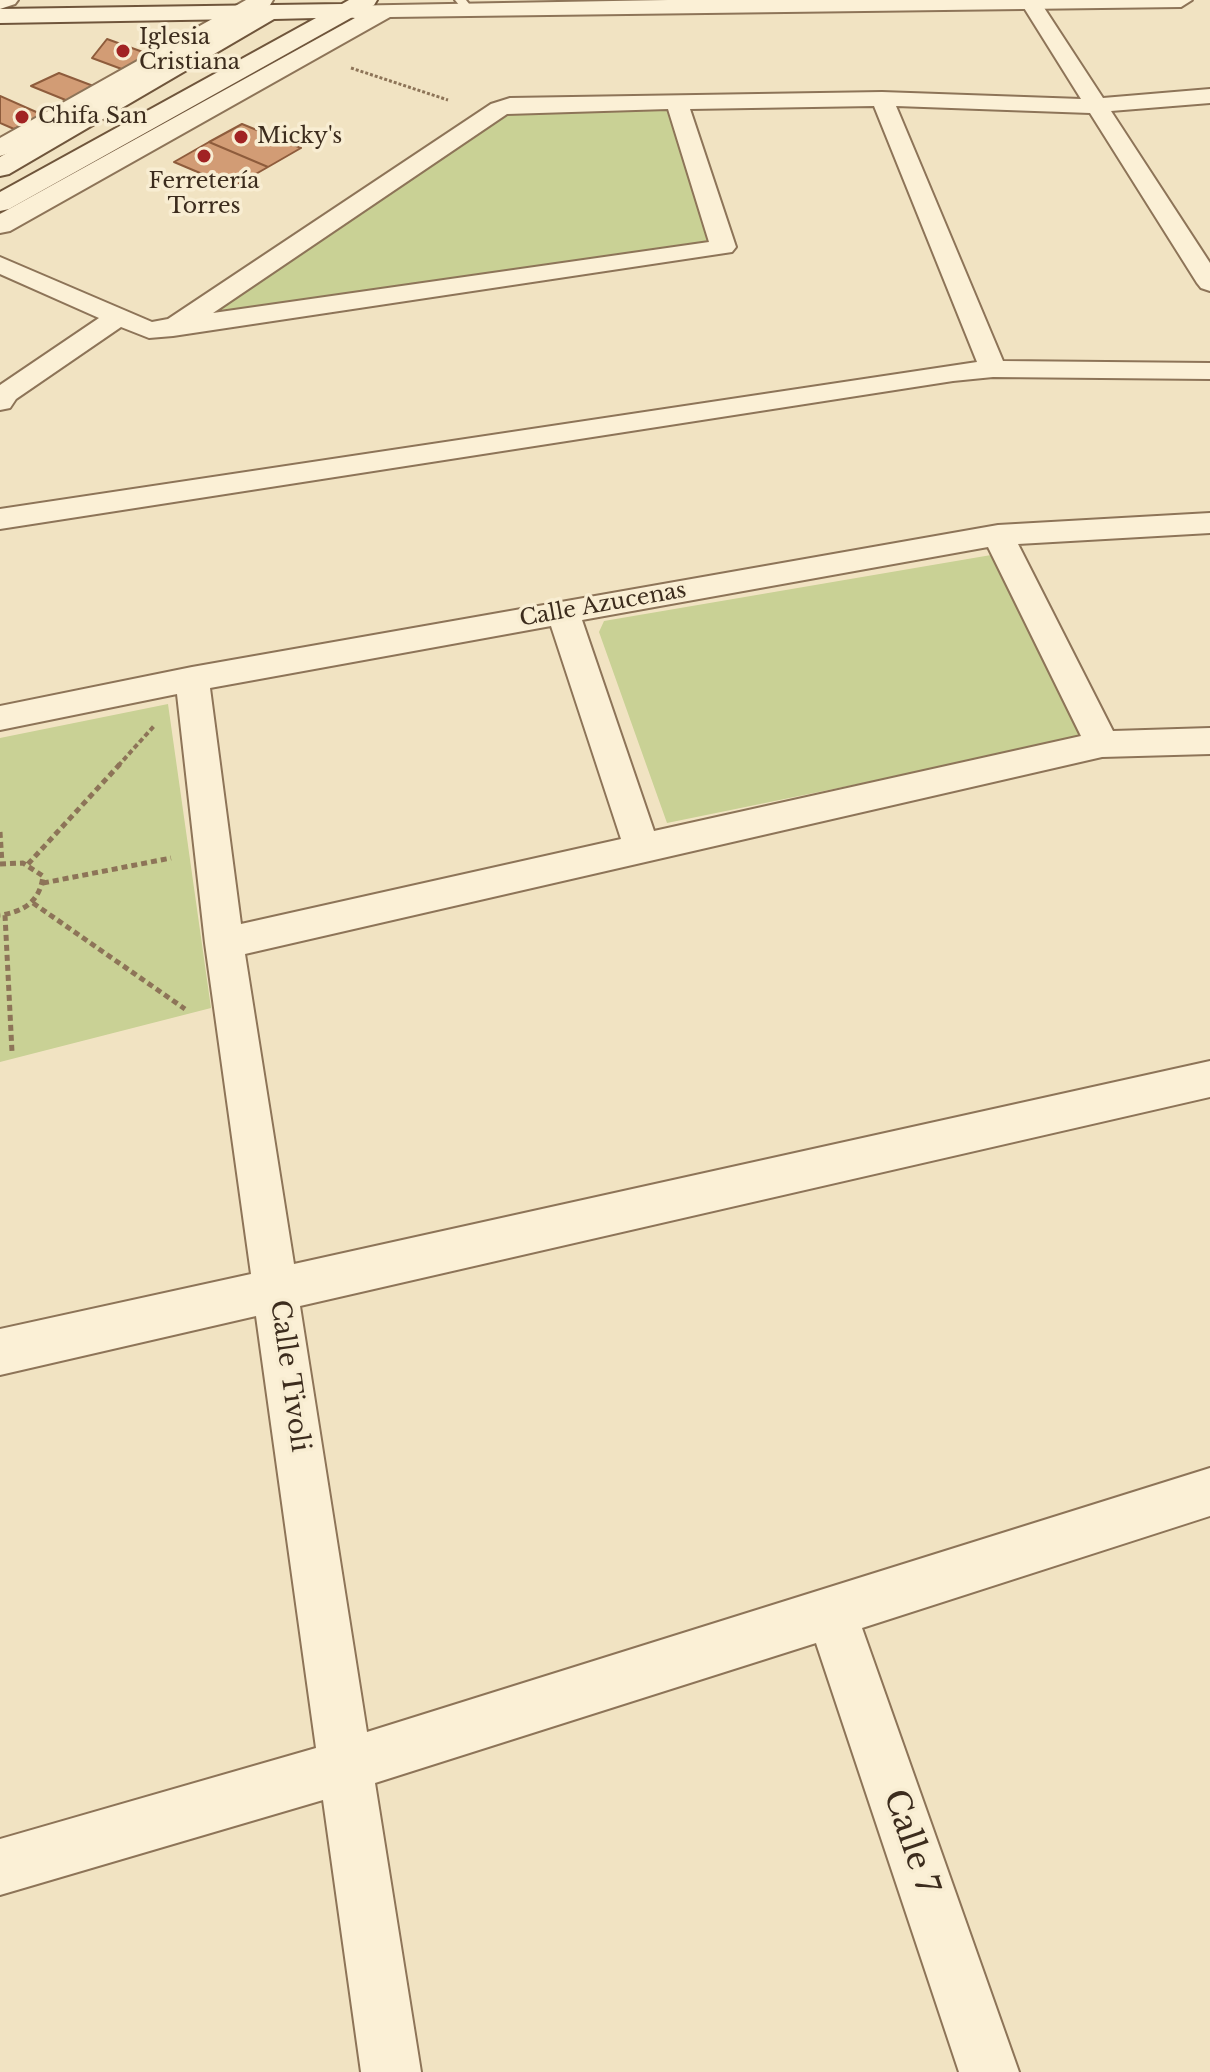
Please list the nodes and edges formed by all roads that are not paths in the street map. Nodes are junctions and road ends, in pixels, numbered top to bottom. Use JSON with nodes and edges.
{"nodes":[{"id":1,"x":8,"y":0,"type":"edge"},
{"id":2,"x":292,"y":0,"type":"edge"},
{"id":3,"x":1181,"y":0,"type":"edge"},
{"id":4,"x":1110,"y":1,"type":"edge"},
{"id":5,"x":916,"y":2,"type":"edge"},
{"id":6,"x":0,"y":3,"type":"edge"},
{"id":7,"x":1031,"y":3,"type":"junction"},
{"id":8,"x":635,"y":4,"type":"edge"},
{"id":9,"x":375,"y":5,"type":"edge"},
{"id":10,"x":464,"y":5,"type":"edge"},
{"id":11,"x":266,"y":6,"type":"edge"},
{"id":12,"x":240,"y":13,"type":"junction"},
{"id":13,"x":0,"y":16,"type":"edge"},
{"id":14,"x":1210,"y":96,"type":"edge"},
{"id":15,"x":882,"y":99,"type":"junction"},
{"id":16,"x":677,"y":102,"type":"junction"},
{"id":17,"x":1094,"y":106,"type":"junction"},
{"id":18,"x":0,"y":148,"type":"edge"},
{"id":19,"x":0,"y":168,"type":"edge"},
{"id":20,"x":0,"y":203,"type":"edge"},
{"id":21,"x":0,"y":225,"type":"edge"},
{"id":22,"x":0,"y":265,"type":"edge"},
{"id":23,"x":1210,"y":282,"type":"edge"},
{"id":24,"x":118,"y":317,"type":"junction"},
{"id":25,"x":173,"y":328,"type":"junction"},
{"id":26,"x":993,"y":369,"type":"junction"},
{"id":27,"x":1210,"y":371,"type":"edge"},
{"id":28,"x":0,"y":402,"type":"edge"},
{"id":29,"x":0,"y":519,"type":"edge"},
{"id":30,"x":1210,"y":523,"type":"edge"},
{"id":31,"x":998,"y":535,"type":"junction"},
{"id":32,"x":563,"y":613,"type":"junction"},
{"id":33,"x":192,"y":679,"type":"junction"},
{"id":34,"x":0,"y":718,"type":"edge"},
{"id":35,"x":1210,"y":741,"type":"edge"},
{"id":36,"x":1102,"y":744,"type":"junction"},
{"id":37,"x":642,"y":848,"type":"junction"},
{"id":38,"x":224,"y":943,"type":"junction"},
{"id":39,"x":1210,"y":1079,"type":"edge"},
{"id":40,"x":276,"y":1289,"type":"junction"},
{"id":41,"x":0,"y":1352,"type":"edge"},
{"id":42,"x":1210,"y":1492,"type":"edge"},
{"id":43,"x":831,"y":1612,"type":"junction"},
{"id":44,"x":346,"y":1766,"type":"junction"},
{"id":45,"x":0,"y":1867,"type":"edge"},
{"id":46,"x":391,"y":2072,"type":"edge"},
{"id":47,"x":989,"y":2072,"type":"edge"}],
"edges":[{"from":1,"to":6,"type":"street"},
{"from":2,"to":11,"type":"street"},
{"from":3,"to":4,"type":"street"},
{"from":4,"to":7,"type":"street"},
{"from":5,"to":7,"type":"street"},
{"from":5,"to":8,"type":"street"},
{"from":7,"to":17,"type":"street"},
{"from":8,"to":10,"type":"street"},
{"from":9,"to":10,"type":"street"},
{"from":9,"to":11,"type":"street"},
{"from":9,"to":20,"type":"street"},
{"from":9,"to":21,"type":"street"},
{"from":11,"to":12,"type":"street"},
{"from":11,"to":19,"type":"street"},
{"from":12,"to":13,"type":"street"},
{"from":12,"to":18,"type":"street"},
{"from":14,"to":17,"type":"street"},
{"from":15,"to":16,"type":"street"},
{"from":15,"to":17,"type":"street"},
{"from":15,"to":26,"type":"street"},
{"from":16,"to":25,"type":"street"},
{"from":16,"to":25,"type":"street"},
{"from":17,"to":23,"type":"street"},
{"from":22,"to":24,"type":"street"},
{"from":24,"to":25,"type":"street"},
{"from":24,"to":28,"type":"street"},
{"from":26,"to":27,"type":"street"},
{"from":26,"to":29,"type":"street"},
{"from":30,"to":31,"type":"street","name":"Calle Azucenas"},
{"from":31,"to":32,"type":"street","name":"Calle Azucenas"},
{"from":31,"to":36,"type":"street"},
{"from":32,"to":33,"type":"street","name":"Calle Azucenas"},
{"from":32,"to":37,"type":"street"},
{"from":33,"to":34,"type":"street","name":"Calle Azucenas"},
{"from":33,"to":38,"type":"street","name":"Calle Tivoli"},
{"from":35,"to":36,"type":"street"},
{"from":36,"to":37,"type":"street"},
{"from":37,"to":38,"type":"street"},
{"from":38,"to":40,"type":"street","name":"Calle Tivoli"},
{"from":39,"to":40,"type":"street"},
{"from":40,"to":41,"type":"street"},
{"from":40,"to":44,"type":"street","name":"Calle Tivoli"},
{"from":42,"to":43,"type":"street"},
{"from":43,"to":44,"type":"street"},
{"from":43,"to":47,"type":"street","name":"Calle 7"},
{"from":44,"to":45,"type":"street"},
{"from":44,"to":46,"type":"street","name":"Calle Tivoli"}]}
